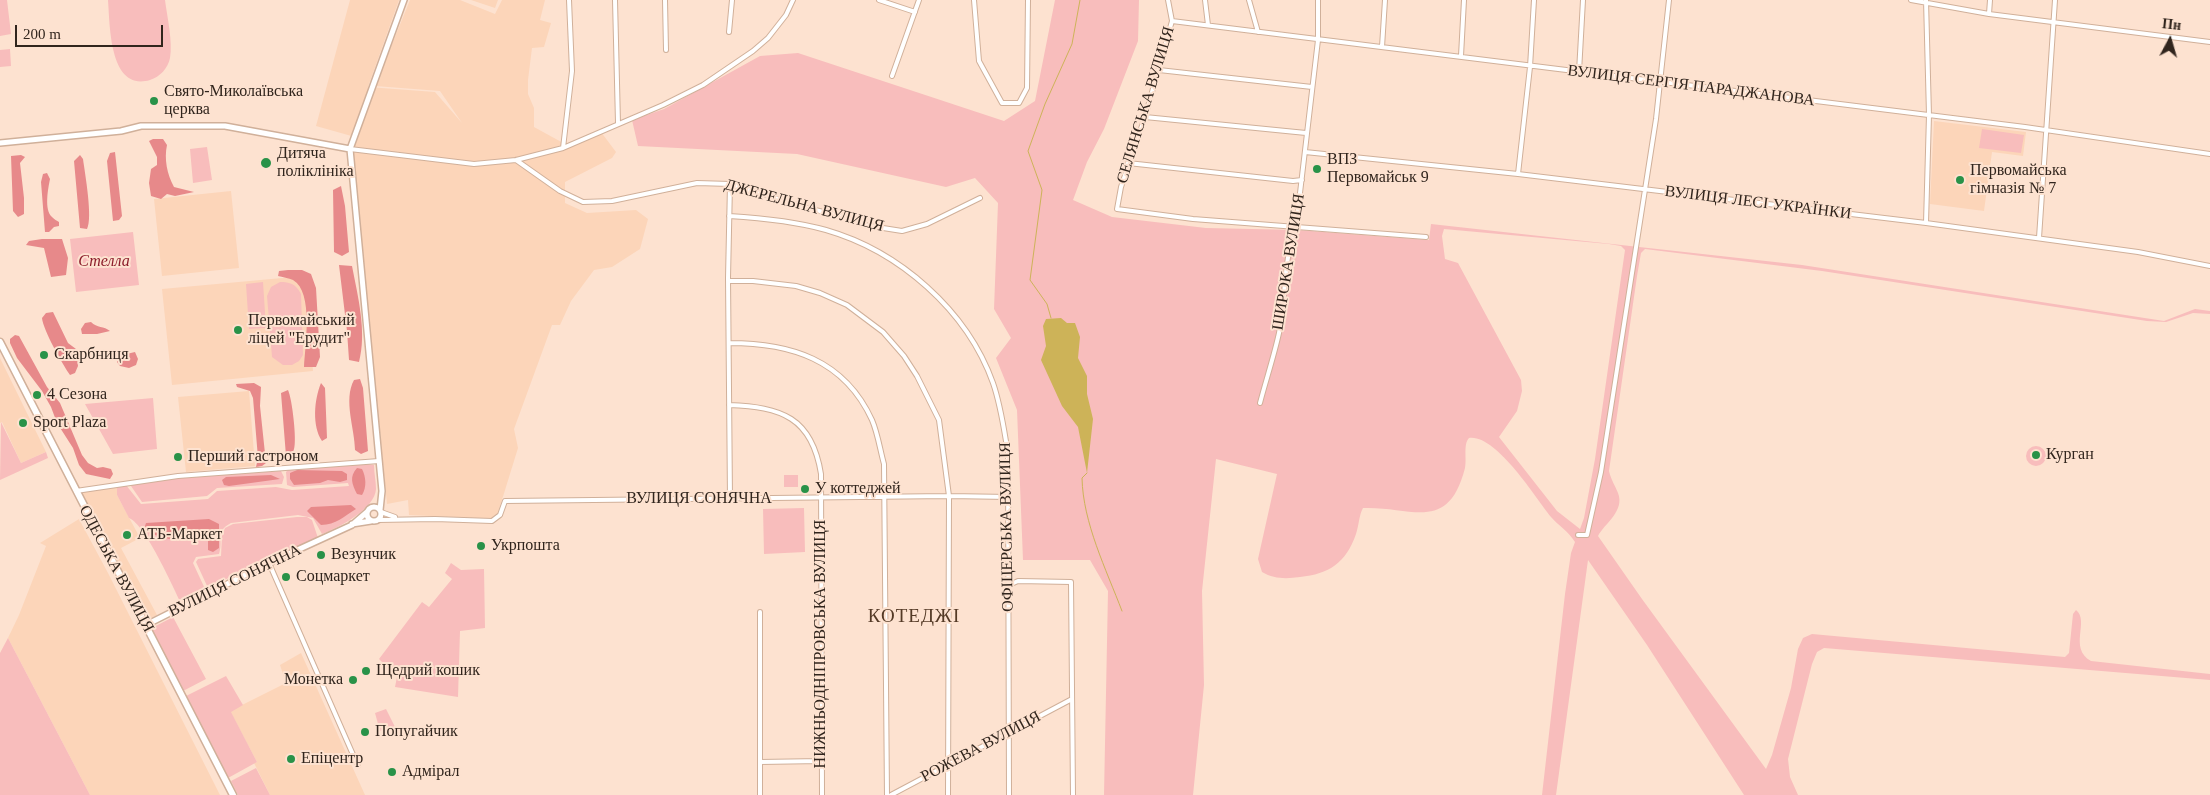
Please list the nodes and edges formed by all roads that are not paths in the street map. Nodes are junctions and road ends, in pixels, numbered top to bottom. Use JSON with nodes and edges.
{"nodes":[{"id":1,"x":404,"y":0,"type":"edge"},
{"id":2,"x":569,"y":0,"type":"edge"},
{"id":3,"x":615,"y":0,"type":"edge"},
{"id":4,"x":665,"y":0,"type":"edge"},
{"id":5,"x":732,"y":0,"type":"edge"},
{"id":6,"x":793,"y":0,"type":"edge"},
{"id":7,"x":879,"y":0,"type":"edge"},
{"id":8,"x":919,"y":0,"type":"edge"},
{"id":9,"x":974,"y":0,"type":"edge"},
{"id":10,"x":1028,"y":0,"type":"edge"},
{"id":11,"x":1168,"y":0,"type":"edge"},
{"id":12,"x":1205,"y":0,"type":"edge"},
{"id":13,"x":1249,"y":0,"type":"edge"},
{"id":14,"x":1318,"y":0,"type":"edge"},
{"id":15,"x":1385,"y":0,"type":"edge"},
{"id":16,"x":1464,"y":0,"type":"edge"},
{"id":17,"x":1534,"y":0,"type":"edge"},
{"id":18,"x":1583,"y":0,"type":"edge"},
{"id":19,"x":1669,"y":0,"type":"edge"},
{"id":20,"x":1911,"y":0,"type":"edge"},
{"id":21,"x":1990,"y":0,"type":"edge"},
{"id":22,"x":2055,"y":0,"type":"edge"},
{"id":23,"x":1926,"y":1,"type":"edge"},
{"id":24,"x":915,"y":12,"type":"junction"},
{"id":25,"x":1989,"y":14,"type":"junction"},
{"id":26,"x":1172,"y":21,"type":"junction"},
{"id":27,"x":2054,"y":22,"type":"junction"},
{"id":28,"x":1208,"y":25,"type":"junction"},
{"id":29,"x":729,"y":32,"type":"dead end"},
{"id":30,"x":1258,"y":32,"type":"junction"},
{"id":31,"x":1318,"y":40,"type":"junction"},
{"id":32,"x":2210,"y":42,"type":"edge"},
{"id":33,"x":1382,"y":48,"type":"junction"},
{"id":34,"x":666,"y":50,"type":"dead end"},
{"id":35,"x":1461,"y":56,"type":"junction"},
{"id":36,"x":1530,"y":67,"type":"junction"},
{"id":37,"x":1159,"y":70,"type":"junction"},
{"id":38,"x":1579,"y":72,"type":"junction"},
{"id":39,"x":892,"y":76,"type":"dead end"},
{"id":40,"x":1660,"y":81,"type":"junction"},
{"id":41,"x":1312,"y":87,"type":"junction"},
{"id":42,"x":1929,"y":115,"type":"junction"},
{"id":43,"x":1145,"y":117,"type":"junction"},
{"id":44,"x":618,"y":123,"type":"junction"},
{"id":45,"x":2045,"y":130,"type":"junction"},
{"id":46,"x":1306,"y":133,"type":"junction"},
{"id":47,"x":0,"y":144,"type":"edge"},
{"id":48,"x":563,"y":148,"type":"junction"},
{"id":49,"x":350,"y":149,"type":"junction"},
{"id":50,"x":1305,"y":152,"type":"junction"},
{"id":51,"x":2210,"y":154,"type":"edge"},
{"id":52,"x":516,"y":160,"type":"junction"},
{"id":53,"x":1128,"y":163,"type":"junction"},
{"id":54,"x":1518,"y":174,"type":"junction"},
{"id":55,"x":1302,"y":180,"type":"junction"},
{"id":56,"x":730,"y":184,"type":"junction"},
{"id":57,"x":1644,"y":190,"type":"junction"},
{"id":58,"x":980,"y":198,"type":"dead end"},
{"id":59,"x":729,"y":216,"type":"junction"},
{"id":60,"x":1926,"y":223,"type":"junction"},
{"id":61,"x":1296,"y":227,"type":"junction"},
{"id":62,"x":1426,"y":237,"type":"dead end"},
{"id":63,"x":2039,"y":238,"type":"junction"},
{"id":64,"x":2210,"y":266,"type":"edge"},
{"id":65,"x":728,"y":281,"type":"junction"},
{"id":66,"x":0,"y":342,"type":"edge"},
{"id":67,"x":729,"y":343,"type":"junction"},
{"id":68,"x":1260,"y":403,"type":"dead end"},
{"id":69,"x":729,"y":405,"type":"junction"},
{"id":70,"x":379,"y":460,"type":"junction"},
{"id":71,"x":76,"y":491,"type":"junction"},
{"id":72,"x":381,"y":496,"type":"junction"},
{"id":73,"x":949,"y":496,"type":"junction"},
{"id":74,"x":884,"y":497,"type":"junction"},
{"id":75,"x":1009,"y":497,"type":"junction"},
{"id":76,"x":821,"y":498,"type":"junction"},
{"id":77,"x":730,"y":499,"type":"junction"},
{"id":78,"x":368,"y":510,"type":"junction"},
{"id":79,"x":380,"y":511,"type":"junction"},
{"id":80,"x":400,"y":518,"type":"junction"},
{"id":81,"x":378,"y":520,"type":"junction"},
{"id":82,"x":371,"y":521,"type":"junction"},
{"id":83,"x":352,"y":524,"type":"junction"},
{"id":84,"x":1578,"y":535,"type":"dead end"},
{"id":85,"x":269,"y":563,"type":"junction"},
{"id":86,"x":1009,"y":585,"type":"junction"},
{"id":87,"x":760,"y":612,"type":"dead end"},
{"id":88,"x":146,"y":625,"type":"junction"},
{"id":89,"x":1072,"y":699,"type":"junction"},
{"id":90,"x":1009,"y":732,"type":"junction"},
{"id":91,"x":821,"y":761,"type":"junction"},
{"id":92,"x":760,"y":762,"type":"junction"},
{"id":93,"x":948,"y":765,"type":"junction"},
{"id":94,"x":358,"y":766,"type":"dead end"},
{"id":95,"x":233,"y":795,"type":"edge"},
{"id":96,"x":760,"y":795,"type":"edge"},
{"id":97,"x":822,"y":795,"type":"edge"},
{"id":98,"x":887,"y":795,"type":"edge"},
{"id":99,"x":891,"y":795,"type":"edge"},
{"id":100,"x":948,"y":795,"type":"edge"},
{"id":101,"x":1009,"y":795,"type":"edge"},
{"id":102,"x":1073,"y":795,"type":"edge"}],
"edges":[{"from":1,"to":49,"type":"street"},
{"from":2,"to":48,"type":"street"},
{"from":3,"to":44,"type":"street"},
{"from":4,"to":34,"type":"street"},
{"from":5,"to":29,"type":"street"},
{"from":6,"to":44,"type":"street"},
{"from":7,"to":24,"type":"street"},
{"from":8,"to":24,"type":"street"},
{"from":9,"to":10,"type":"street"},
{"from":11,"to":26,"type":"street","name":"СЕЛЯНСЬКА ВУЛИЦЯ"},
{"from":12,"to":28,"type":"street"},
{"from":13,"to":30,"type":"street"},
{"from":14,"to":31,"type":"street","name":"ШИРОКА ВУЛИЦЯ"},
{"from":15,"to":33,"type":"street"},
{"from":16,"to":35,"type":"street"},
{"from":17,"to":36,"type":"street"},
{"from":18,"to":38,"type":"street"},
{"from":19,"to":40,"type":"street"},
{"from":20,"to":23,"type":"street"},
{"from":21,"to":25,"type":"street"},
{"from":22,"to":27,"type":"street"},
{"from":23,"to":25,"type":"street"},
{"from":23,"to":42,"type":"street"},
{"from":24,"to":39,"type":"street"},
{"from":25,"to":27,"type":"street"},
{"from":26,"to":28,"type":"street","name":"ВУЛИЦЯ СЕРГІЯ ПАРАДЖАНОВА"},
{"from":26,"to":37,"type":"street","name":"СЕЛЯНСЬКА ВУЛИЦЯ"},
{"from":27,"to":32,"type":"street"},
{"from":27,"to":45,"type":"street"},
{"from":28,"to":30,"type":"street","name":"ВУЛИЦЯ СЕРГІЯ ПАРАДЖАНОВА"},
{"from":30,"to":31,"type":"street","name":"ВУЛИЦЯ СЕРГІЯ ПАРАДЖАНОВА"},
{"from":31,"to":33,"type":"street","name":"ВУЛИЦЯ СЕРГІЯ ПАРАДЖАНОВА"},
{"from":31,"to":41,"type":"street","name":"ШИРОКА ВУЛИЦЯ"},
{"from":33,"to":35,"type":"street","name":"ВУЛИЦЯ СЕРГІЯ ПАРАДЖАНОВА"},
{"from":35,"to":36,"type":"street","name":"ВУЛИЦЯ СЕРГІЯ ПАРАДЖАНОВА"},
{"from":36,"to":38,"type":"street","name":"ВУЛИЦЯ СЕРГІЯ ПАРАДЖАНОВА"},
{"from":36,"to":54,"type":"street"},
{"from":37,"to":41,"type":"street"},
{"from":37,"to":43,"type":"street","name":"СЕЛЯНСЬКА ВУЛИЦЯ"},
{"from":38,"to":40,"type":"street","name":"ВУЛИЦЯ СЕРГІЯ ПАРАДЖАНОВА"},
{"from":40,"to":42,"type":"street","name":"ВУЛИЦЯ СЕРГІЯ ПАРАДЖАНОВА"},
{"from":40,"to":57,"type":"street"},
{"from":41,"to":46,"type":"street","name":"ШИРОКА ВУЛИЦЯ"},
{"from":42,"to":45,"type":"street","name":"ВУЛИЦЯ СЕРГІЯ ПАРАДЖАНОВА"},
{"from":42,"to":60,"type":"street"},
{"from":43,"to":46,"type":"street"},
{"from":43,"to":53,"type":"street","name":"СЕЛЯНСЬКА ВУЛИЦЯ"},
{"from":44,"to":48,"type":"street"},
{"from":45,"to":51,"type":"street","name":"ВУЛИЦЯ СЕРГІЯ ПАРАДЖАНОВА"},
{"from":45,"to":63,"type":"street"},
{"from":46,"to":50,"type":"street","name":"ШИРОКА ВУЛИЦЯ"},
{"from":47,"to":49,"type":"street"},
{"from":48,"to":52,"type":"street"},
{"from":49,"to":52,"type":"street"},
{"from":49,"to":70,"type":"street"},
{"from":50,"to":54,"type":"street","name":"ВУЛИЦЯ ЛЕСІ УКРАЇНКИ"},
{"from":50,"to":55,"type":"street","name":"ШИРОКА ВУЛИЦЯ"},
{"from":52,"to":56,"type":"street","name":"ДЖЕРЕЛЬНА ВУЛИЦЯ"},
{"from":53,"to":55,"type":"street"},
{"from":53,"to":61,"type":"street","name":"СЕЛЯНСЬКА ВУЛИЦЯ"},
{"from":54,"to":57,"type":"street","name":"ВУЛИЦЯ ЛЕСІ УКРАЇНКИ"},
{"from":55,"to":61,"type":"street","name":"ШИРОКА ВУЛИЦЯ"},
{"from":56,"to":58,"type":"street","name":"ДЖЕРЕЛЬНА ВУЛИЦЯ"},
{"from":56,"to":59,"type":"street"},
{"from":57,"to":60,"type":"street","name":"ВУЛИЦЯ ЛЕСІ УКРАЇНКИ"},
{"from":57,"to":84,"type":"street"},
{"from":59,"to":65,"type":"street"},
{"from":59,"to":75,"type":"street","name":"ОФІЦЕРСЬКА ВУЛИЦЯ"},
{"from":60,"to":63,"type":"street","name":"ВУЛИЦЯ ЛЕСІ УКРАЇНКИ"},
{"from":61,"to":62,"type":"street"},
{"from":61,"to":68,"type":"street","name":"ШИРОКА ВУЛИЦЯ"},
{"from":63,"to":64,"type":"street","name":"ВУЛИЦЯ ЛЕСІ УКРАЇНКИ"},
{"from":65,"to":67,"type":"street"},
{"from":65,"to":73,"type":"street"},
{"from":66,"to":71,"type":"main road","name":"ОДЕСЬКА ВУЛИЦЯ"},
{"from":67,"to":69,"type":"street"},
{"from":67,"to":74,"type":"street"},
{"from":69,"to":76,"type":"street","name":"НИЖНЬОДНІПРОВСЬКА ВУЛИЦЯ"},
{"from":69,"to":77,"type":"street"},
{"from":70,"to":71,"type":"street"},
{"from":70,"to":72,"type":"street"},
{"from":71,"to":88,"type":"main road","name":"ОДЕСЬКА ВУЛИЦЯ"},
{"from":72,"to":78,"type":"street","name":"ВУЛИЦЯ СОНЯЧНА"},
{"from":72,"to":79,"type":"street"},
{"from":73,"to":74,"type":"street","name":"ВУЛИЦЯ СОНЯЧНА"},
{"from":73,"to":75,"type":"street","name":"ВУЛИЦЯ СОНЯЧНА"},
{"from":73,"to":93,"type":"street"},
{"from":74,"to":76,"type":"street","name":"ВУЛИЦЯ СОНЯЧНА"},
{"from":74,"to":98,"type":"street"},
{"from":75,"to":86,"type":"street","name":"ОФІЦЕРСЬКА ВУЛИЦЯ"},
{"from":76,"to":77,"type":"street","name":"ВУЛИЦЯ СОНЯЧНА"},
{"from":76,"to":91,"type":"street","name":"НИЖНЬОДНІПРОВСЬКА ВУЛИЦЯ"},
{"from":77,"to":80,"type":"street","name":"ВУЛИЦЯ СОНЯЧНА"},
{"from":78,"to":79,"type":"street"},
{"from":78,"to":82,"type":"street"},
{"from":78,"to":83,"type":"street","name":"ВУЛИЦЯ СОНЯЧНА"},
{"from":79,"to":80,"type":"street","name":"ВУЛИЦЯ СОНЯЧНА"},
{"from":79,"to":81,"type":"street"},
{"from":80,"to":81,"type":"street","name":"ВУЛИЦЯ СОНЯЧНА"},
{"from":81,"to":82,"type":"street"},
{"from":82,"to":83,"type":"street","name":"ВУЛИЦЯ СОНЯЧНА"},
{"from":83,"to":85,"type":"street","name":"ВУЛИЦЯ СОНЯЧНА"},
{"from":85,"to":88,"type":"street","name":"ВУЛИЦЯ СОНЯЧНА"},
{"from":85,"to":94,"type":"street"},
{"from":86,"to":89,"type":"street"},
{"from":86,"to":90,"type":"street","name":"ОФІЦЕРСЬКА ВУЛИЦЯ"},
{"from":87,"to":92,"type":"street"},
{"from":88,"to":95,"type":"main road","name":"ОДЕСЬКА ВУЛИЦЯ"},
{"from":89,"to":90,"type":"street","name":"РОЖЕВА ВУЛИЦЯ"},
{"from":89,"to":102,"type":"street"},
{"from":90,"to":93,"type":"street","name":"РОЖЕВА ВУЛИЦЯ"},
{"from":90,"to":101,"type":"street","name":"ОФІЦЕРСЬКА ВУЛИЦЯ"},
{"from":91,"to":92,"type":"street"},
{"from":91,"to":97,"type":"street","name":"НИЖНЬОДНІПРОВСЬКА ВУЛИЦЯ"},
{"from":92,"to":96,"type":"street"},
{"from":93,"to":99,"type":"street","name":"РОЖЕВА ВУЛИЦЯ"},
{"from":93,"to":100,"type":"street"}]}
